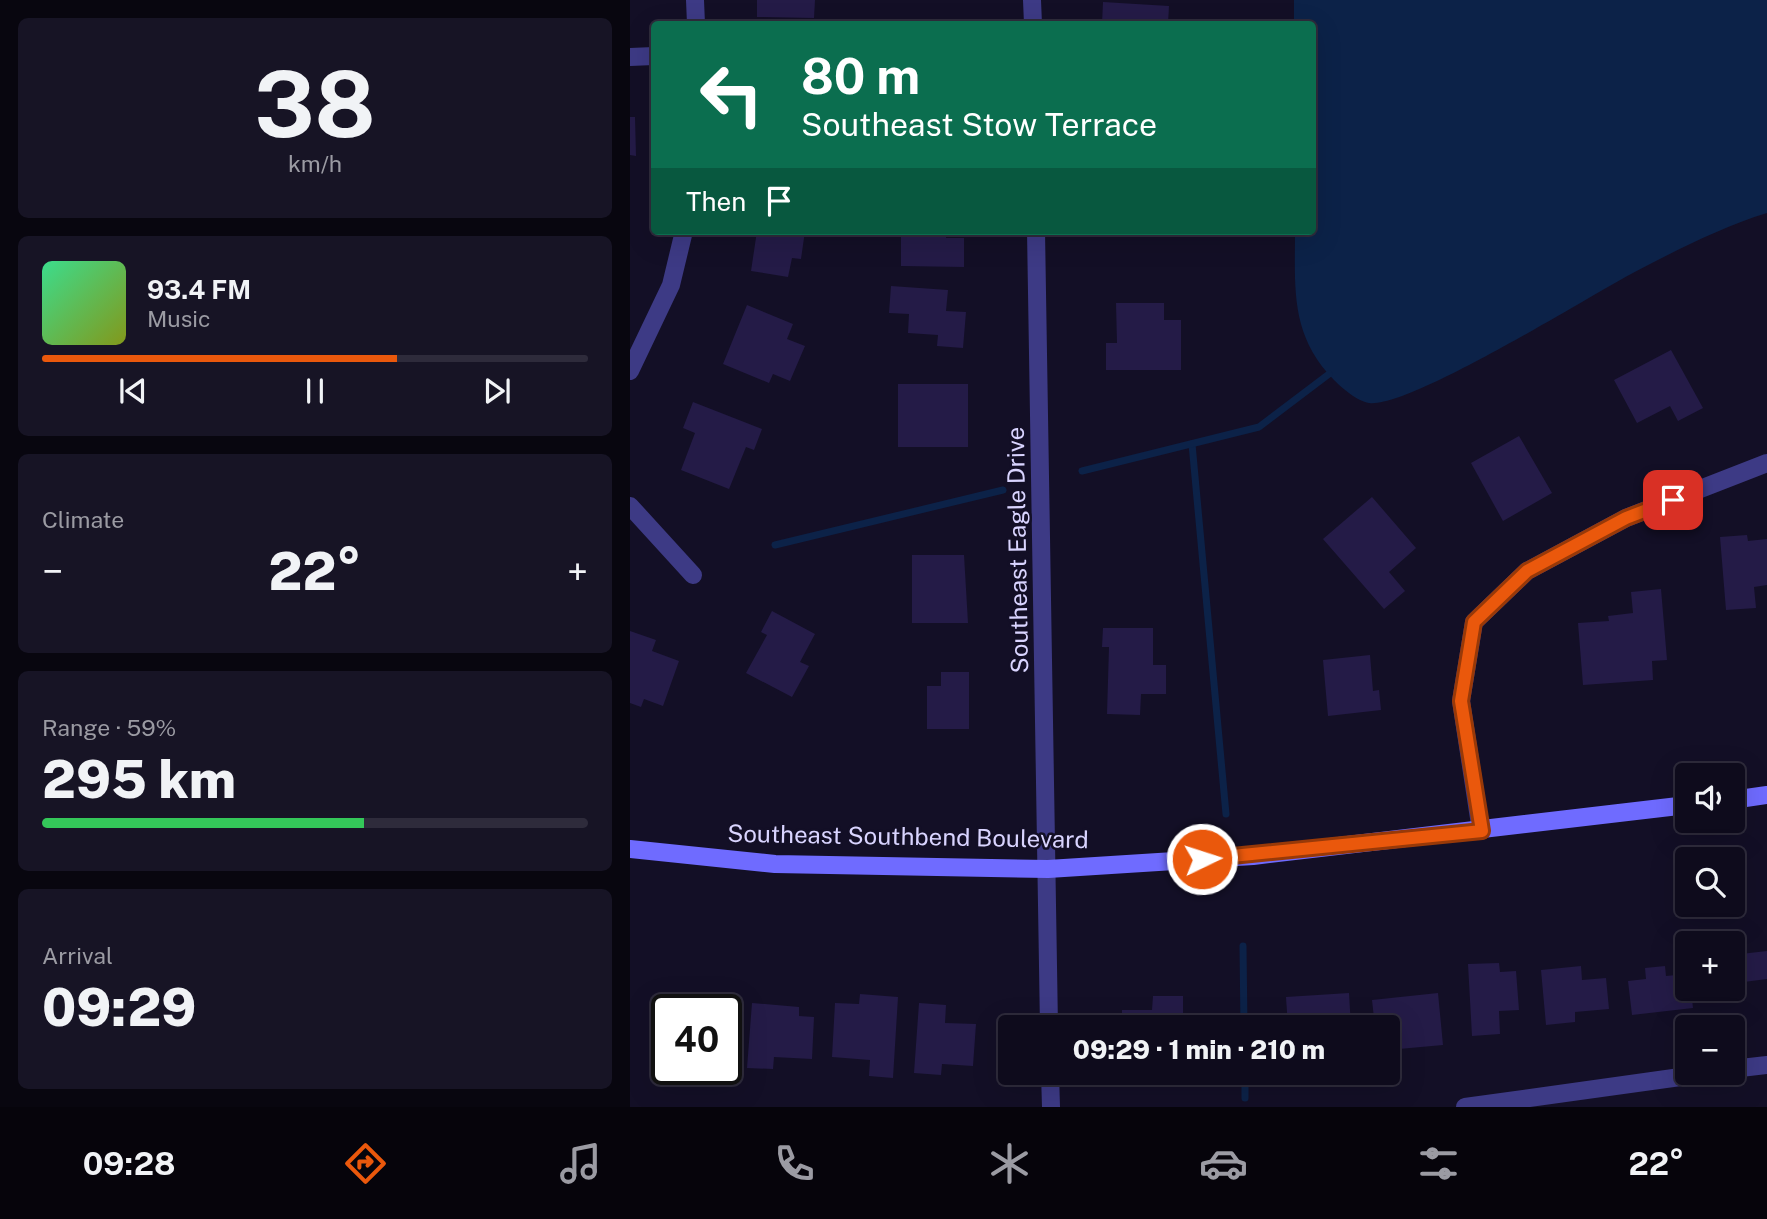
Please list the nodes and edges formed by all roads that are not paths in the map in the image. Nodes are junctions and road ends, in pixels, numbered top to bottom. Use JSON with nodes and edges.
{"nodes":[{"id":1,"x":695,"y":0,"type":"edge"},
{"id":2,"x":1032,"y":0,"type":"edge"},
{"id":3,"x":696,"y":21,"type":"edge"},
{"id":4,"x":1033,"y":21,"type":"edge"},
{"id":5,"x":651,"y":56,"type":"edge"},
{"id":6,"x":630,"y":57,"type":"edge"},
{"id":7,"x":683,"y":235,"type":"edge"},
{"id":8,"x":1036,"y":235,"type":"edge"},
{"id":9,"x":630,"y":371,"type":"edge"},
{"id":10,"x":1767,"y":463,"type":"edge"},
{"id":11,"x":630,"y":506,"type":"edge"},
{"id":12,"x":693,"y":575,"type":"dead end"},
{"id":13,"x":1767,"y":795,"type":"edge"},
{"id":14,"x":1745,"y":798,"type":"edge"},
{"id":15,"x":1675,"y":807,"type":"edge"},
{"id":16,"x":1482,"y":831,"type":"junction"},
{"id":17,"x":630,"y":849,"type":"edge"},
{"id":18,"x":1048,"y":869,"type":"junction"},
{"id":19,"x":1049,"y":1015,"type":"edge"},
{"id":20,"x":1767,"y":1065,"type":"edge"},
{"id":21,"x":1745,"y":1068,"type":"edge"},
{"id":22,"x":1675,"y":1078,"type":"edge"},
{"id":23,"x":1050,"y":1085,"type":"edge"},
{"id":24,"x":1051,"y":1107,"type":"edge"},
{"id":25,"x":1465,"y":1107,"type":"edge"}],
"edges":[{"from":1,"to":3,"type":"street"},
{"from":2,"to":4,"type":"street"},
{"from":5,"to":6,"type":"street"},
{"from":7,"to":9,"type":"street"},
{"from":8,"to":18,"type":"street","name":"Southeast Eagle Drive"},
{"from":10,"to":16,"type":"street"},
{"from":11,"to":12,"type":"street"},
{"from":13,"to":14,"type":"street"},
{"from":15,"to":16,"type":"street","name":"Southeast Southbend Boulevard"},
{"from":16,"to":18,"type":"street","name":"Southeast Southbend Boulevard"},
{"from":17,"to":18,"type":"street","name":"Southeast Southbend Boulevard"},
{"from":18,"to":19,"type":"street","name":"Southeast Eagle Drive"},
{"from":20,"to":21,"type":"street"},
{"from":22,"to":25,"type":"street"},
{"from":23,"to":24,"type":"street"}]}
